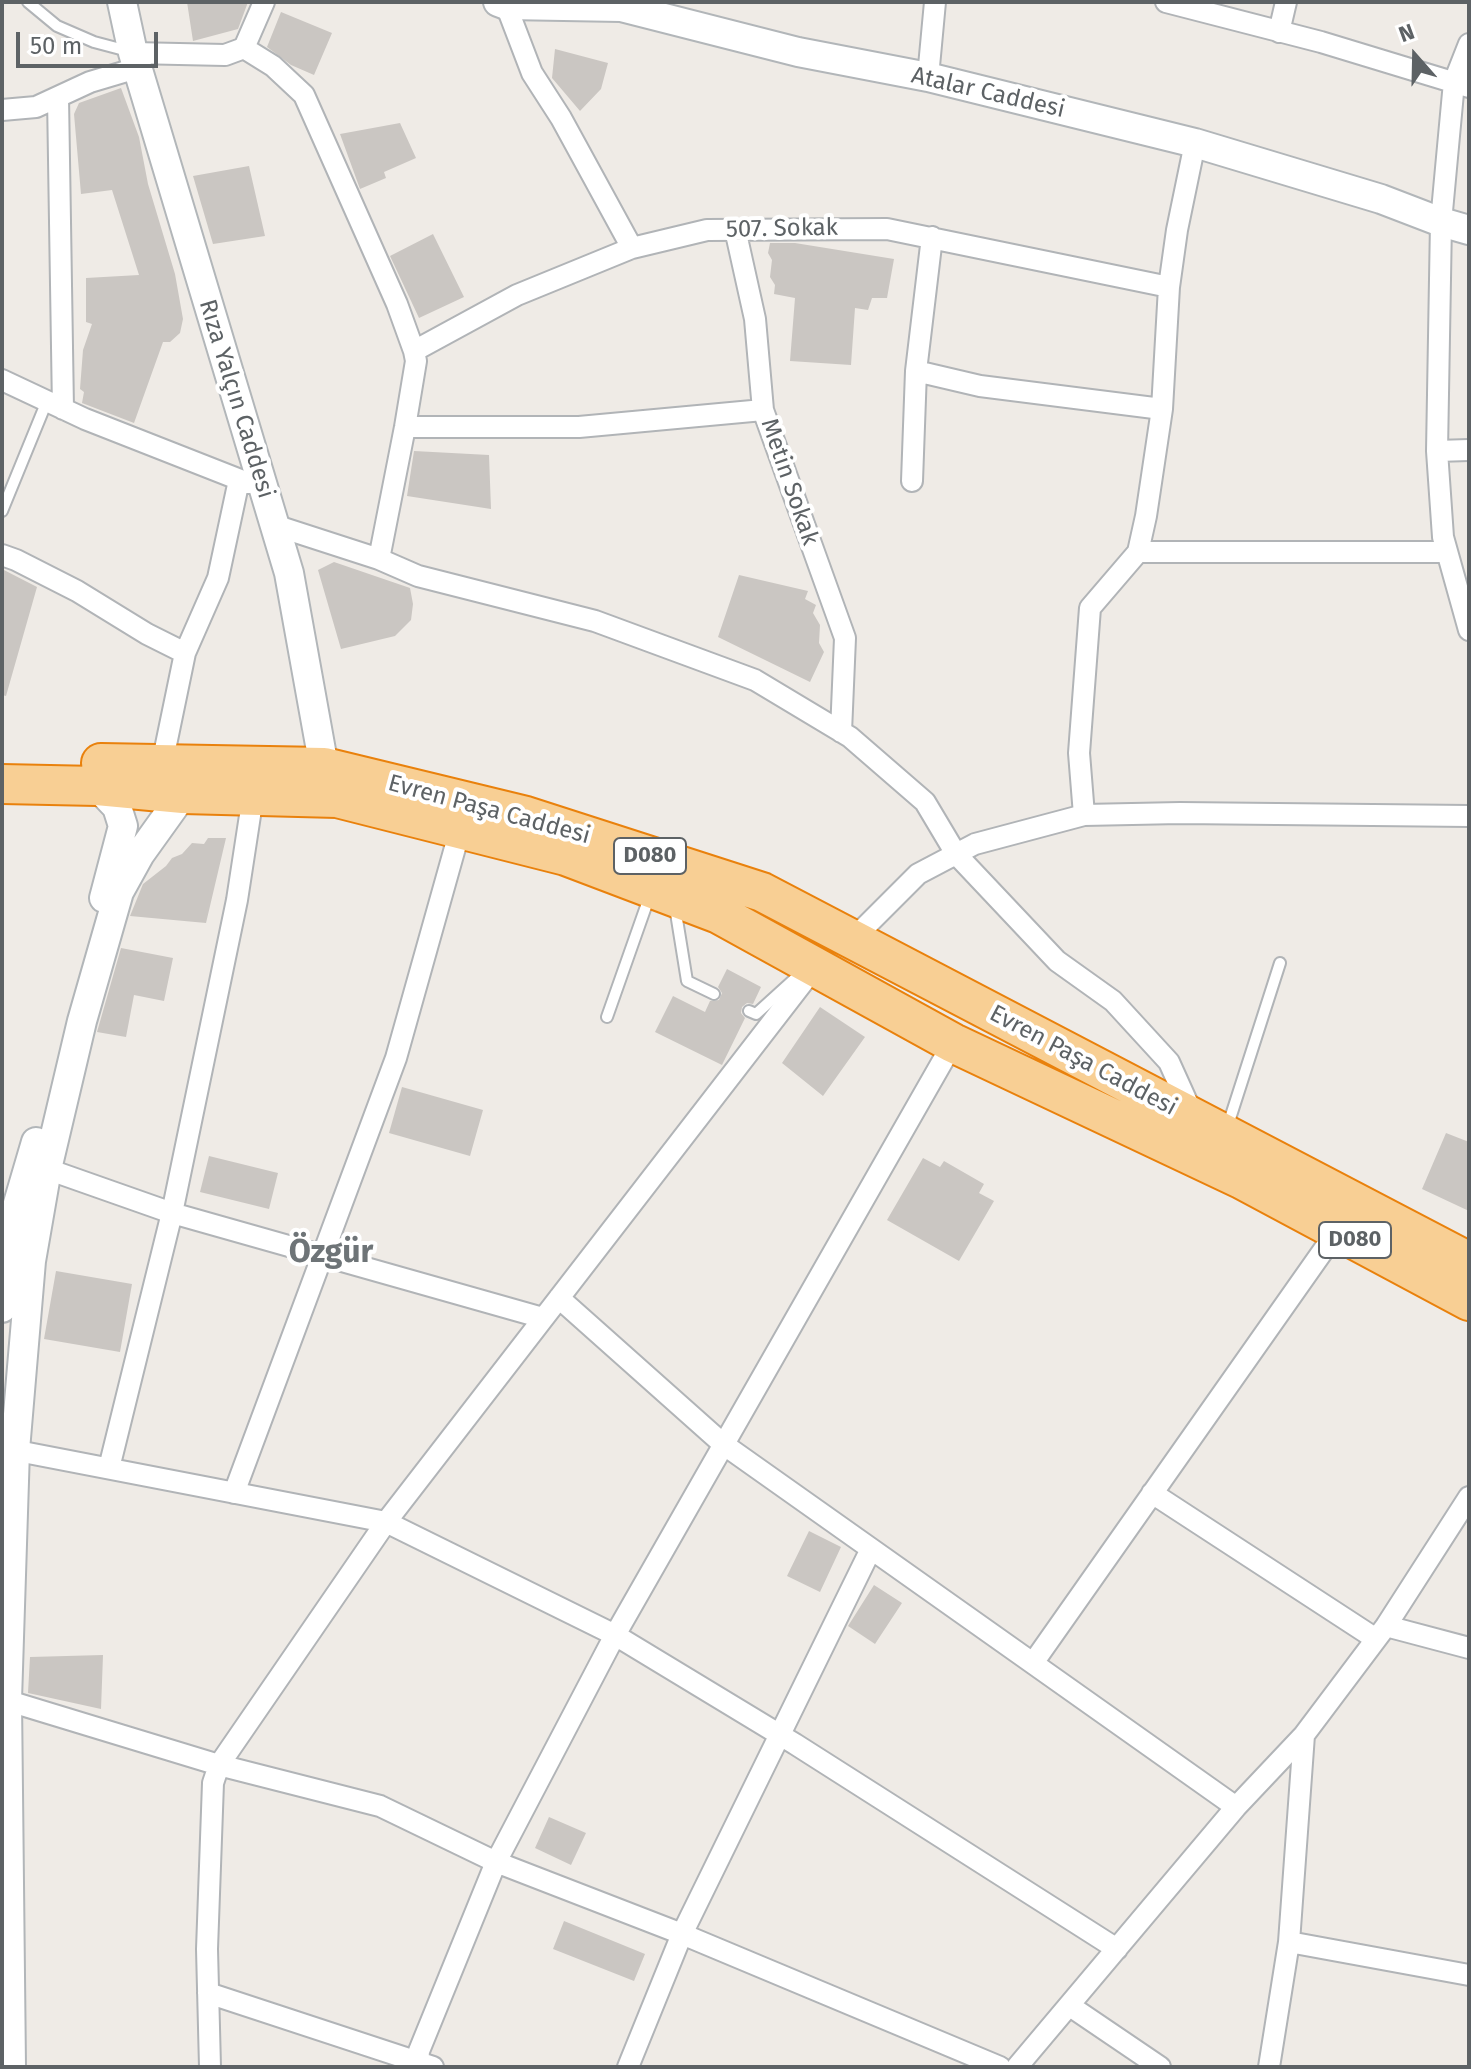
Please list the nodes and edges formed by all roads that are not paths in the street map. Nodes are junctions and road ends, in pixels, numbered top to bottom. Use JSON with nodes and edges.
{"nodes":[{"id":1,"x":28,"y":2,"type":"edge"},
{"id":2,"x":122,"y":2,"type":"edge"},
{"id":3,"x":264,"y":2,"type":"edge"},
{"id":4,"x":935,"y":2,"type":"edge"},
{"id":5,"x":1286,"y":2,"type":"edge"},
{"id":6,"x":502,"y":3,"type":"edge"},
{"id":7,"x":1171,"y":3,"type":"edge"},
{"id":8,"x":621,"y":5,"type":"edge"},
{"id":9,"x":1279,"y":32,"type":"junction"},
{"id":10,"x":1469,"y":44,"type":"edge"},
{"id":11,"x":244,"y":48,"type":"junction"},
{"id":12,"x":135,"y":61,"type":"junction"},
{"id":13,"x":928,"y":77,"type":"junction"},
{"id":14,"x":1461,"y":84,"type":"edge"},
{"id":15,"x":58,"y":97,"type":"junction"},
{"id":16,"x":2,"y":110,"type":"edge"},
{"id":17,"x":1195,"y":143,"type":"junction"},
{"id":18,"x":1441,"y":222,"type":"junction"},
{"id":19,"x":735,"y":229,"type":"junction"},
{"id":20,"x":1469,"y":230,"type":"edge"},
{"id":21,"x":932,"y":237,"type":"junction"},
{"id":22,"x":632,"y":248,"type":"junction"},
{"id":23,"x":1169,"y":287,"type":"junction"},
{"id":24,"x":414,"y":351,"type":"junction"},
{"id":25,"x":916,"y":371,"type":"junction"},
{"id":26,"x":2,"y":380,"type":"edge"},
{"id":27,"x":55,"y":405,"type":"junction"},
{"id":28,"x":1162,"y":409,"type":"junction"},
{"id":29,"x":763,"y":410,"type":"junction"},
{"id":30,"x":405,"y":427,"type":"junction"},
{"id":31,"x":1469,"y":450,"type":"edge"},
{"id":32,"x":1437,"y":451,"type":"junction"},
{"id":33,"x":912,"y":481,"type":"dead end"},
{"id":34,"x":251,"y":484,"type":"junction"},
{"id":35,"x":2,"y":511,"type":"edge"},
{"id":36,"x":274,"y":525,"type":"junction"},
{"id":37,"x":1138,"y":552,"type":"junction"},
{"id":38,"x":1447,"y":552,"type":"junction"},
{"id":39,"x":2,"y":555,"type":"edge"},
{"id":40,"x":379,"y":559,"type":"junction"},
{"id":41,"x":1467,"y":609,"type":"edge"},
{"id":42,"x":1469,"y":630,"type":"edge"},
{"id":43,"x":185,"y":653,"type":"junction"},
{"id":44,"x":841,"y":732,"type":"junction"},
{"id":45,"x":2,"y":762,"type":"edge"},
{"id":46,"x":173,"y":779,"type":"junction"},
{"id":47,"x":330,"y":782,"type":"junction"},
{"id":48,"x":2,"y":784,"type":"edge"},
{"id":49,"x":97,"y":786,"type":"junction"},
{"id":50,"x":253,"y":796,"type":"junction"},
{"id":51,"x":1084,"y":815,"type":"junction"},
{"id":52,"x":1469,"y":816,"type":"edge"},
{"id":53,"x":460,"y":830,"type":"junction"},
{"id":54,"x":956,"y":854,"type":"junction"},
{"id":55,"x":663,"y":893,"type":"junction"},
{"id":56,"x":852,"y":940,"type":"junction"},
{"id":57,"x":1280,"y":963,"type":"dead end"},
{"id":58,"x":812,"y":967,"type":"junction"},
{"id":59,"x":714,"y":994,"type":"dead end"},
{"id":60,"x":749,"y":1011,"type":"dead end"},
{"id":61,"x":607,"y":1017,"type":"dead end"},
{"id":62,"x":953,"y":1043,"type":"junction"},
{"id":63,"x":1226,"y":1144,"type":"junction"},
{"id":64,"x":47,"y":1169,"type":"junction"},
{"id":65,"x":172,"y":1213,"type":"junction"},
{"id":66,"x":1337,"y":1231,"type":"junction"},
{"id":67,"x":324,"y":1255,"type":"junction"},
{"id":68,"x":1469,"y":1262,"type":"edge"},
{"id":69,"x":559,"y":1298,"type":"junction"},
{"id":70,"x":1469,"y":1301,"type":"edge"},
{"id":71,"x":2,"y":1308,"type":"edge"},
{"id":72,"x":543,"y":1318,"type":"junction"},
{"id":73,"x":723,"y":1444,"type":"junction"},
{"id":74,"x":8,"y":1449,"type":"edge"},
{"id":75,"x":109,"y":1468,"type":"junction"},
{"id":76,"x":234,"y":1493,"type":"junction"},
{"id":77,"x":1152,"y":1493,"type":"junction"},
{"id":78,"x":1469,"y":1497,"type":"edge"},
{"id":79,"x":386,"y":1522,"type":"junction"},
{"id":80,"x":871,"y":1549,"type":"junction"},
{"id":81,"x":1381,"y":1633,"type":"junction"},
{"id":82,"x":615,"y":1635,"type":"junction"},
{"id":83,"x":1469,"y":1648,"type":"edge"},
{"id":84,"x":1033,"y":1663,"type":"junction"},
{"id":85,"x":4,"y":1699,"type":"edge"},
{"id":86,"x":779,"y":1734,"type":"junction"},
{"id":87,"x":1304,"y":1735,"type":"junction"},
{"id":88,"x":219,"y":1765,"type":"junction"},
{"id":89,"x":1236,"y":1807,"type":"junction"},
{"id":90,"x":496,"y":1862,"type":"junction"},
{"id":91,"x":682,"y":1934,"type":"junction"},
{"id":92,"x":1289,"y":1942,"type":"junction"},
{"id":93,"x":1117,"y":1949,"type":"junction"},
{"id":94,"x":1469,"y":1975,"type":"edge"},
{"id":95,"x":208,"y":1993,"type":"junction"},
{"id":96,"x":1070,"y":2006,"type":"junction"},
{"id":97,"x":423,"y":2065,"type":"edge"},
{"id":98,"x":11,"y":2067,"type":"edge"},
{"id":99,"x":210,"y":2067,"type":"edge"},
{"id":100,"x":628,"y":2067,"type":"edge"},
{"id":101,"x":1000,"y":2067,"type":"edge"},
{"id":102,"x":1017,"y":2067,"type":"edge"},
{"id":103,"x":1160,"y":2067,"type":"edge"},
{"id":104,"x":1269,"y":2067,"type":"edge"}],
"edges":[{"from":1,"to":12,"type":"lane"},
{"from":2,"to":12,"type":"street","name":"Rıza Yalçın Caddesi"},
{"from":3,"to":11,"type":"street"},
{"from":4,"to":13,"type":"street"},
{"from":5,"to":9,"type":"street"},
{"from":6,"to":8,"type":"street","name":"Atalar Caddesi"},
{"from":6,"to":22,"type":"street"},
{"from":7,"to":9,"type":"street"},
{"from":8,"to":13,"type":"street","name":"Atalar Caddesi"},
{"from":9,"to":14,"type":"street"},
{"from":10,"to":14,"type":"street"},
{"from":11,"to":12,"type":"street"},
{"from":11,"to":24,"type":"street"},
{"from":12,"to":15,"type":"street"},
{"from":12,"to":34,"type":"street","name":"Rıza Yalçın Caddesi"},
{"from":13,"to":17,"type":"street","name":"Atalar Caddesi"},
{"from":14,"to":18,"type":"street"},
{"from":15,"to":16,"type":"street"},
{"from":15,"to":27,"type":"street"},
{"from":17,"to":18,"type":"street","name":"Atalar Caddesi"},
{"from":17,"to":23,"type":"street"},
{"from":18,"to":20,"type":"street","name":"Atalar Caddesi"},
{"from":18,"to":32,"type":"street"},
{"from":19,"to":21,"type":"street","name":"507. Sokak"},
{"from":19,"to":22,"type":"street","name":"507. Sokak"},
{"from":19,"to":29,"type":"street","name":"Metin Sokak"},
{"from":21,"to":23,"type":"street","name":"507. Sokak"},
{"from":21,"to":25,"type":"street"},
{"from":22,"to":24,"type":"street","name":"507. Sokak"},
{"from":23,"to":28,"type":"street"},
{"from":24,"to":30,"type":"street"},
{"from":25,"to":28,"type":"street"},
{"from":25,"to":33,"type":"street"},
{"from":26,"to":27,"type":"street"},
{"from":27,"to":34,"type":"street"},
{"from":27,"to":35,"type":"lane"},
{"from":28,"to":37,"type":"street"},
{"from":29,"to":30,"type":"street"},
{"from":29,"to":44,"type":"street","name":"Metin Sokak"},
{"from":30,"to":40,"type":"street"},
{"from":31,"to":32,"type":"street"},
{"from":32,"to":38,"type":"street"},
{"from":34,"to":36,"type":"street","name":"Rıza Yalçın Caddesi"},
{"from":34,"to":43,"type":"street"},
{"from":36,"to":40,"type":"street"},
{"from":36,"to":47,"type":"street","name":"Rıza Yalçın Caddesi"},
{"from":37,"to":38,"type":"street"},
{"from":37,"to":51,"type":"street"},
{"from":38,"to":41,"type":"street"},
{"from":39,"to":43,"type":"street"},
{"from":40,"to":44,"type":"street"},
{"from":41,"to":42,"type":"street"},
{"from":43,"to":46,"type":"street"},
{"from":44,"to":54,"type":"street"},
{"from":45,"to":46,"type":"highway","name":"Evren Paşa Caddesi","number":"D080"},
{"from":46,"to":47,"type":"highway","name":"Evren Paşa Caddesi","number":"D080"},
{"from":46,"to":49,"type":"highway","name":"Evren Paşa Caddesi","number":"D080"},
{"from":46,"to":50,"type":"highway","name":"Evren Paşa Caddesi","number":"D080"},
{"from":46,"to":64,"type":"street"},
{"from":47,"to":50,"type":"highway","name":"Evren Paşa Caddesi","number":"D080"},
{"from":47,"to":53,"type":"highway","name":"Evren Paşa Caddesi","number":"D080"},
{"from":47,"to":56,"type":"highway","name":"Evren Paşa Caddesi","number":"D080"},
{"from":48,"to":49,"type":"highway","name":"Evren Paşa Caddesi","number":"D080"},
{"from":49,"to":71,"type":"street"},
{"from":50,"to":65,"type":"street"},
{"from":51,"to":52,"type":"street"},
{"from":51,"to":54,"type":"street"},
{"from":53,"to":55,"type":"highway","name":"Evren Paşa Caddesi","number":"D080"},
{"from":53,"to":67,"type":"street"},
{"from":54,"to":56,"type":"street"},
{"from":54,"to":63,"type":"street"},
{"from":55,"to":58,"type":"highway","name":"Evren Paşa Caddesi","number":"D080"},
{"from":55,"to":59,"type":"lane"},
{"from":55,"to":61,"type":"lane"},
{"from":56,"to":63,"type":"highway","name":"Evren Paşa Caddesi","number":"D080"},
{"from":57,"to":63,"type":"lane"},
{"from":58,"to":60,"type":"lane"},
{"from":58,"to":62,"type":"highway","name":"Evren Paşa Caddesi","number":"D080"},
{"from":58,"to":69,"type":"street"},
{"from":62,"to":63,"type":"highway","name":"Evren Paşa Caddesi","number":"D080"},
{"from":62,"to":73,"type":"street"},
{"from":63,"to":66,"type":"highway","number":"D080"},
{"from":63,"to":68,"type":"highway","number":"D080"},
{"from":64,"to":65,"type":"street"},
{"from":64,"to":74,"type":"street"},
{"from":65,"to":67,"type":"street"},
{"from":65,"to":75,"type":"street"},
{"from":66,"to":70,"type":"highway","number":"D080"},
{"from":66,"to":77,"type":"street"},
{"from":67,"to":72,"type":"street"},
{"from":67,"to":76,"type":"street"},
{"from":69,"to":72,"type":"street"},
{"from":69,"to":73,"type":"street"},
{"from":72,"to":79,"type":"street"},
{"from":73,"to":80,"type":"street"},
{"from":73,"to":82,"type":"street"},
{"from":74,"to":75,"type":"street"},
{"from":74,"to":85,"type":"street"},
{"from":75,"to":76,"type":"street"},
{"from":76,"to":79,"type":"street"},
{"from":77,"to":81,"type":"street"},
{"from":77,"to":84,"type":"street"},
{"from":78,"to":81,"type":"street"},
{"from":79,"to":82,"type":"street"},
{"from":79,"to":88,"type":"street"},
{"from":80,"to":84,"type":"street"},
{"from":80,"to":86,"type":"street"},
{"from":81,"to":83,"type":"street"},
{"from":81,"to":87,"type":"street"},
{"from":82,"to":86,"type":"street"},
{"from":82,"to":90,"type":"street"},
{"from":84,"to":89,"type":"street"},
{"from":85,"to":88,"type":"street"},
{"from":85,"to":98,"type":"street"},
{"from":86,"to":91,"type":"street"},
{"from":86,"to":93,"type":"street"},
{"from":87,"to":89,"type":"street"},
{"from":87,"to":92,"type":"street"},
{"from":88,"to":90,"type":"street"},
{"from":88,"to":95,"type":"street"},
{"from":89,"to":93,"type":"street"},
{"from":90,"to":91,"type":"street"},
{"from":90,"to":97,"type":"street"},
{"from":91,"to":100,"type":"street"},
{"from":91,"to":101,"type":"street"},
{"from":92,"to":94,"type":"street"},
{"from":92,"to":104,"type":"street"},
{"from":93,"to":96,"type":"street"},
{"from":95,"to":97,"type":"street"},
{"from":95,"to":99,"type":"street"},
{"from":96,"to":102,"type":"street"},
{"from":96,"to":103,"type":"street"}]}
